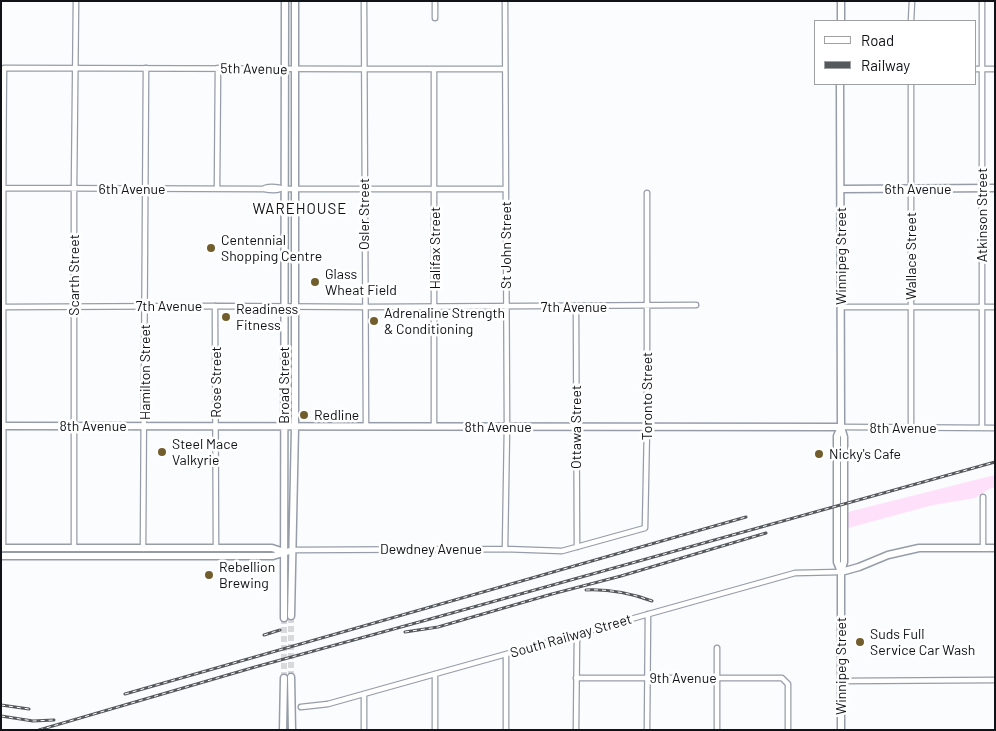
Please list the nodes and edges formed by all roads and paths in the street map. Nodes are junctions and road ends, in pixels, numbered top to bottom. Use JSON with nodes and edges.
{"nodes":[{"id":1,"x":76,"y":1,"type":"edge"},
{"id":2,"x":285,"y":1,"type":"edge"},
{"id":3,"x":295,"y":1,"type":"edge"},
{"id":4,"x":364,"y":1,"type":"edge"},
{"id":5,"x":435,"y":1,"type":"edge"},
{"id":6,"x":505,"y":1,"type":"edge"},
{"id":7,"x":841,"y":1,"type":"edge"},
{"id":8,"x":912,"y":1,"type":"edge"},
{"id":9,"x":982,"y":1,"type":"edge"},
{"id":10,"x":435,"y":18,"type":"dead end"},
{"id":11,"x":841,"y":20,"type":"edge"},
{"id":12,"x":911,"y":20,"type":"edge"},
{"id":13,"x":75,"y":68,"type":"junction"},
{"id":14,"x":146,"y":68,"type":"junction"},
{"id":15,"x":218,"y":68,"type":"junction"},
{"id":16,"x":505,"y":68,"type":"junction"},
{"id":17,"x":285,"y":69,"type":"junction"},
{"id":18,"x":295,"y":69,"type":"junction"},
{"id":19,"x":364,"y":69,"type":"junction"},
{"id":20,"x":434,"y":69,"type":"junction"},
{"id":21,"x":976,"y":69,"type":"edge"},
{"id":22,"x":982,"y":69,"type":"junction"},
{"id":23,"x":995,"y":69,"type":"edge"},
{"id":24,"x":840,"y":85,"type":"edge"},
{"id":25,"x":911,"y":85,"type":"edge"},
{"id":26,"x":2,"y":188,"type":"edge"},
{"id":27,"x":74,"y":188,"type":"junction"},
{"id":28,"x":995,"y":188,"type":"edge"},
{"id":29,"x":144,"y":189,"type":"junction"},
{"id":30,"x":217,"y":189,"type":"junction"},
{"id":31,"x":283,"y":189,"type":"junction"},
{"id":32,"x":294,"y":189,"type":"junction"},
{"id":33,"x":364,"y":189,"type":"junction"},
{"id":34,"x":435,"y":189,"type":"junction"},
{"id":35,"x":506,"y":189,"type":"junction"},
{"id":36,"x":841,"y":189,"type":"junction"},
{"id":37,"x":911,"y":189,"type":"junction"},
{"id":38,"x":982,"y":189,"type":"junction"},
{"id":39,"x":647,"y":193,"type":"dead end"},
{"id":40,"x":144,"y":306,"type":"junction"},
{"id":41,"x":215,"y":306,"type":"junction"},
{"id":42,"x":647,"y":306,"type":"junction"},
{"id":43,"x":696,"y":306,"type":"dead end"},
{"id":44,"x":2,"y":307,"type":"edge"},
{"id":45,"x":74,"y":307,"type":"junction"},
{"id":46,"x":285,"y":307,"type":"junction"},
{"id":47,"x":294,"y":307,"type":"junction"},
{"id":48,"x":365,"y":307,"type":"junction"},
{"id":49,"x":434,"y":307,"type":"junction"},
{"id":50,"x":506,"y":307,"type":"junction"},
{"id":51,"x":576,"y":307,"type":"junction"},
{"id":52,"x":841,"y":307,"type":"junction"},
{"id":53,"x":911,"y":307,"type":"junction"},
{"id":54,"x":995,"y":307,"type":"edge"},
{"id":55,"x":982,"y":308,"type":"junction"},
{"id":56,"x":2,"y":426,"type":"edge"},
{"id":57,"x":74,"y":426,"type":"junction"},
{"id":58,"x":145,"y":426,"type":"junction"},
{"id":59,"x":216,"y":426,"type":"junction"},
{"id":60,"x":284,"y":426,"type":"junction"},
{"id":61,"x":295,"y":426,"type":"junction"},
{"id":62,"x":366,"y":427,"type":"junction"},
{"id":63,"x":434,"y":427,"type":"junction"},
{"id":64,"x":507,"y":427,"type":"junction"},
{"id":65,"x":576,"y":427,"type":"junction"},
{"id":66,"x":647,"y":427,"type":"junction"},
{"id":67,"x":841,"y":428,"type":"junction"},
{"id":68,"x":911,"y":428,"type":"junction"},
{"id":69,"x":982,"y":428,"type":"junction"},
{"id":70,"x":995,"y":428,"type":"edge"},
{"id":71,"x":983,"y":497,"type":"dead end"},
{"id":72,"x":577,"y":547,"type":"junction"},
{"id":73,"x":74,"y":548,"type":"junction"},
{"id":74,"x":143,"y":548,"type":"junction"},
{"id":75,"x":216,"y":548,"type":"junction"},
{"id":76,"x":983,"y":548,"type":"junction"},
{"id":77,"x":995,"y":548,"type":"edge"},
{"id":78,"x":505,"y":549,"type":"junction"},
{"id":79,"x":293,"y":550,"type":"junction"},
{"id":80,"x":2,"y":552,"type":"edge"},
{"id":81,"x":284,"y":552,"type":"junction"},
{"id":82,"x":143,"y":556,"type":"junction"},
{"id":83,"x":840,"y":572,"type":"junction"},
{"id":84,"x":648,"y":614,"type":"junction"},
{"id":85,"x":291,"y":616,"type":"tunnel mouth"},
{"id":86,"x":284,"y":618,"type":"tunnel mouth"},
{"id":87,"x":577,"y":635,"type":"junction"},
{"id":88,"x":717,"y":648,"type":"dead end"},
{"id":89,"x":506,"y":655,"type":"junction"},
{"id":90,"x":435,"y":674,"type":"junction"},
{"id":91,"x":291,"y":677,"type":"tunnel mouth"},
{"id":92,"x":284,"y":678,"type":"tunnel mouth"},
{"id":93,"x":576,"y":678,"type":"junction"},
{"id":94,"x":647,"y":678,"type":"junction"},
{"id":95,"x":717,"y":678,"type":"junction"},
{"id":96,"x":995,"y":680,"type":"edge"},
{"id":97,"x":841,"y":681,"type":"junction"},
{"id":98,"x":364,"y":694,"type":"junction"},
{"id":99,"x":301,"y":707,"type":"dead end"},
{"id":100,"x":283,"y":730,"type":"edge"},
{"id":101,"x":292,"y":730,"type":"edge"},
{"id":102,"x":364,"y":730,"type":"edge"},
{"id":103,"x":435,"y":730,"type":"edge"},
{"id":104,"x":506,"y":730,"type":"edge"},
{"id":105,"x":576,"y":730,"type":"edge"},
{"id":106,"x":647,"y":730,"type":"edge"},
{"id":107,"x":717,"y":730,"type":"edge"},
{"id":108,"x":788,"y":730,"type":"edge"},
{"id":109,"x":841,"y":730,"type":"edge"}],
"edges":[{"from":1,"to":13,"type":"street","name":"Scarth Street"},
{"from":2,"to":17,"type":"main road","name":"Broad Street"},
{"from":3,"to":18,"type":"main road","name":"Broad Street"},
{"from":4,"to":19,"type":"street","name":"Osler Street"},
{"from":5,"to":10,"type":"street"},
{"from":6,"to":16,"type":"street","name":"St John Street"},
{"from":7,"to":11,"type":"main road"},
{"from":8,"to":12,"type":"street"},
{"from":9,"to":22,"type":"street","name":"Atkinson Street"},
{"from":13,"to":14,"type":"street","name":"5th Avenue"},
{"from":13,"to":26,"type":"street","name":"5th Avenue"},
{"from":13,"to":27,"type":"street","name":"Scarth Street"},
{"from":14,"to":15,"type":"street","name":"5th Avenue"},
{"from":14,"to":29,"type":"street","name":"Hamilton Street"},
{"from":15,"to":17,"type":"street","name":"5th Avenue"},
{"from":15,"to":30,"type":"street"},
{"from":16,"to":20,"type":"street","name":"5th Avenue"},
{"from":16,"to":35,"type":"street","name":"St John Street"},
{"from":17,"to":18,"type":"street","name":"5th Avenue"},
{"from":17,"to":31,"type":"main road","name":"Broad Street"},
{"from":18,"to":19,"type":"street","name":"5th Avenue"},
{"from":18,"to":32,"type":"main road","name":"Broad Street"},
{"from":19,"to":20,"type":"street","name":"5th Avenue"},
{"from":19,"to":33,"type":"street","name":"Osler Street"},
{"from":20,"to":34,"type":"street","name":"Halifax Street"},
{"from":21,"to":22,"type":"street"},
{"from":22,"to":23,"type":"street"},
{"from":22,"to":38,"type":"street","name":"Atkinson Street"},
{"from":24,"to":36,"type":"main road","name":"Winnipeg Street"},
{"from":25,"to":37,"type":"street","name":"Wallace Street"},
{"from":26,"to":27,"type":"street","name":"6th Avenue"},
{"from":26,"to":44,"type":"street"},
{"from":27,"to":29,"type":"street","name":"6th Avenue"},
{"from":27,"to":45,"type":"street","name":"Scarth Street"},
{"from":28,"to":38,"type":"main road","name":"6th Avenue"},
{"from":29,"to":30,"type":"street","name":"6th Avenue"},
{"from":29,"to":40,"type":"street","name":"Hamilton Street"},
{"from":30,"to":31,"type":"street","name":"6th Avenue"},
{"from":31,"to":32,"type":"street","name":"6th Avenue"},
{"from":31,"to":46,"type":"main road","name":"Broad Street"},
{"from":32,"to":33,"type":"street","name":"6th Avenue"},
{"from":32,"to":47,"type":"main road","name":"Broad Street"},
{"from":33,"to":34,"type":"street","name":"6th Avenue"},
{"from":33,"to":48,"type":"street","name":"Osler Street"},
{"from":34,"to":35,"type":"street","name":"6th Avenue"},
{"from":34,"to":49,"type":"street","name":"Halifax Street"},
{"from":35,"to":50,"type":"street","name":"St John Street"},
{"from":36,"to":37,"type":"main road","name":"6th Avenue"},
{"from":36,"to":52,"type":"main road","name":"Winnipeg Street"},
{"from":37,"to":38,"type":"main road","name":"6th Avenue"},
{"from":37,"to":53,"type":"street","name":"Wallace Street"},
{"from":38,"to":55,"type":"street","name":"Atkinson Street"},
{"from":39,"to":42,"type":"street","name":"Toronto Street"},
{"from":40,"to":41,"type":"street","name":"7th Avenue"},
{"from":40,"to":45,"type":"street","name":"7th Avenue"},
{"from":40,"to":58,"type":"street","name":"Hamilton Street"},
{"from":41,"to":46,"type":"street","name":"7th Avenue"},
{"from":41,"to":59,"type":"street","name":"Rose Street"},
{"from":42,"to":43,"type":"street","name":"7th Avenue"},
{"from":42,"to":51,"type":"street","name":"7th Avenue"},
{"from":42,"to":66,"type":"street","name":"Toronto Street"},
{"from":44,"to":45,"type":"street","name":"7th Avenue"},
{"from":44,"to":56,"type":"street"},
{"from":45,"to":57,"type":"street","name":"Scarth Street"},
{"from":46,"to":47,"type":"street","name":"7th Avenue"},
{"from":46,"to":60,"type":"main road","name":"Broad Street"},
{"from":47,"to":48,"type":"street","name":"7th Avenue"},
{"from":47,"to":61,"type":"main road","name":"Broad Street"},
{"from":48,"to":49,"type":"street","name":"7th Avenue"},
{"from":48,"to":62,"type":"street","name":"Osler Street"},
{"from":49,"to":50,"type":"street","name":"7th Avenue"},
{"from":49,"to":63,"type":"street","name":"Halifax Street"},
{"from":50,"to":51,"type":"street","name":"7th Avenue"},
{"from":50,"to":64,"type":"street","name":"St John Street"},
{"from":51,"to":65,"type":"street","name":"Ottawa Street"},
{"from":52,"to":53,"type":"street"},
{"from":52,"to":67,"type":"main road","name":"Winnipeg Street"},
{"from":53,"to":55,"type":"street"},
{"from":53,"to":68,"type":"street","name":"Wallace Street"},
{"from":54,"to":55,"type":"street"},
{"from":55,"to":69,"type":"street","name":"Atkinson Street"},
{"from":56,"to":57,"type":"main road","name":"8th Avenue"},
{"from":56,"to":80,"type":"street"},
{"from":57,"to":58,"type":"main road","name":"8th Avenue"},
{"from":57,"to":73,"type":"street","name":"Scarth Street"},
{"from":58,"to":59,"type":"main road","name":"8th Avenue"},
{"from":58,"to":74,"type":"street","name":"Hamilton Street"},
{"from":59,"to":60,"type":"main road","name":"8th Avenue"},
{"from":59,"to":75,"type":"street","name":"Rose Street"},
{"from":60,"to":61,"type":"main road","name":"8th Avenue"},
{"from":60,"to":81,"type":"main road","name":"Broad Street"},
{"from":61,"to":62,"type":"main road","name":"8th Avenue"},
{"from":61,"to":79,"type":"main road","name":"Broad Street"},
{"from":62,"to":63,"type":"main road","name":"8th Avenue"},
{"from":63,"to":64,"type":"main road","name":"8th Avenue"},
{"from":64,"to":65,"type":"main road","name":"8th Avenue"},
{"from":64,"to":78,"type":"street","name":"St John Street"},
{"from":65,"to":66,"type":"main road","name":"8th Avenue"},
{"from":65,"to":72,"type":"street","name":"Ottawa Street"},
{"from":66,"to":67,"type":"main road","name":"8th Avenue"},
{"from":66,"to":72,"type":"street","name":"Toronto Street"},
{"from":67,"to":68,"type":"street","name":"8th Avenue"},
{"from":67,"to":83,"type":"main road","name":"Winnipeg Street"},
{"from":68,"to":69,"type":"street","name":"8th Avenue"},
{"from":69,"to":70,"type":"street","name":"8th Avenue"},
{"from":71,"to":76,"type":"street"},
{"from":72,"to":78,"type":"street","name":"Dewdney Avenue"},
{"from":73,"to":74,"type":"main road","name":"Dewdney Avenue"},
{"from":73,"to":80,"type":"main road","name":"Dewdney Avenue"},
{"from":74,"to":75,"type":"main road","name":"Dewdney Avenue"},
{"from":74,"to":82,"type":"street","name":"Hamilton Street"},
{"from":75,"to":81,"type":"main road","name":"Dewdney Avenue"},
{"from":76,"to":77,"type":"main road"},
{"from":76,"to":83,"type":"main road"},
{"from":78,"to":79,"type":"street","name":"Dewdney Avenue"},
{"from":79,"to":81,"type":"main road","name":"Dewdney Avenue"},
{"from":79,"to":85,"type":"main road","name":"Broad Street"},
{"from":80,"to":82,"type":"main road","name":"Dewdney Avenue"},
{"from":81,"to":82,"type":"main road","name":"Dewdney Avenue"},
{"from":81,"to":86,"type":"main road","name":"Broad Street"},
{"from":83,"to":84,"type":"street","name":"South Railway Street"},
{"from":83,"to":97,"type":"main road","name":"Winnipeg Street"},
{"from":84,"to":87,"type":"street","name":"South Railway Street"},
{"from":84,"to":94,"type":"street"},
{"from":87,"to":89,"type":"street","name":"South Railway Street"},
{"from":87,"to":93,"type":"street"},
{"from":88,"to":95,"type":"street"},
{"from":89,"to":90,"type":"street","name":"South Railway Street"},
{"from":89,"to":104,"type":"street"},
{"from":90,"to":98,"type":"street","name":"South Railway Street"},
{"from":90,"to":103,"type":"street"},
{"from":91,"to":101,"type":"main road"},
{"from":92,"to":100,"type":"main road"},
{"from":93,"to":94,"type":"street","name":"9th Avenue"},
{"from":93,"to":105,"type":"street"},
{"from":94,"to":95,"type":"street","name":"9th Avenue"},
{"from":94,"to":106,"type":"street"},
{"from":95,"to":107,"type":"street"},
{"from":95,"to":108,"type":"street","name":"9th Avenue"},
{"from":96,"to":97,"type":"street"},
{"from":97,"to":109,"type":"main road","name":"Winnipeg Street"},
{"from":98,"to":99,"type":"street","name":"South Railway Street"},
{"from":98,"to":102,"type":"street"}]}
